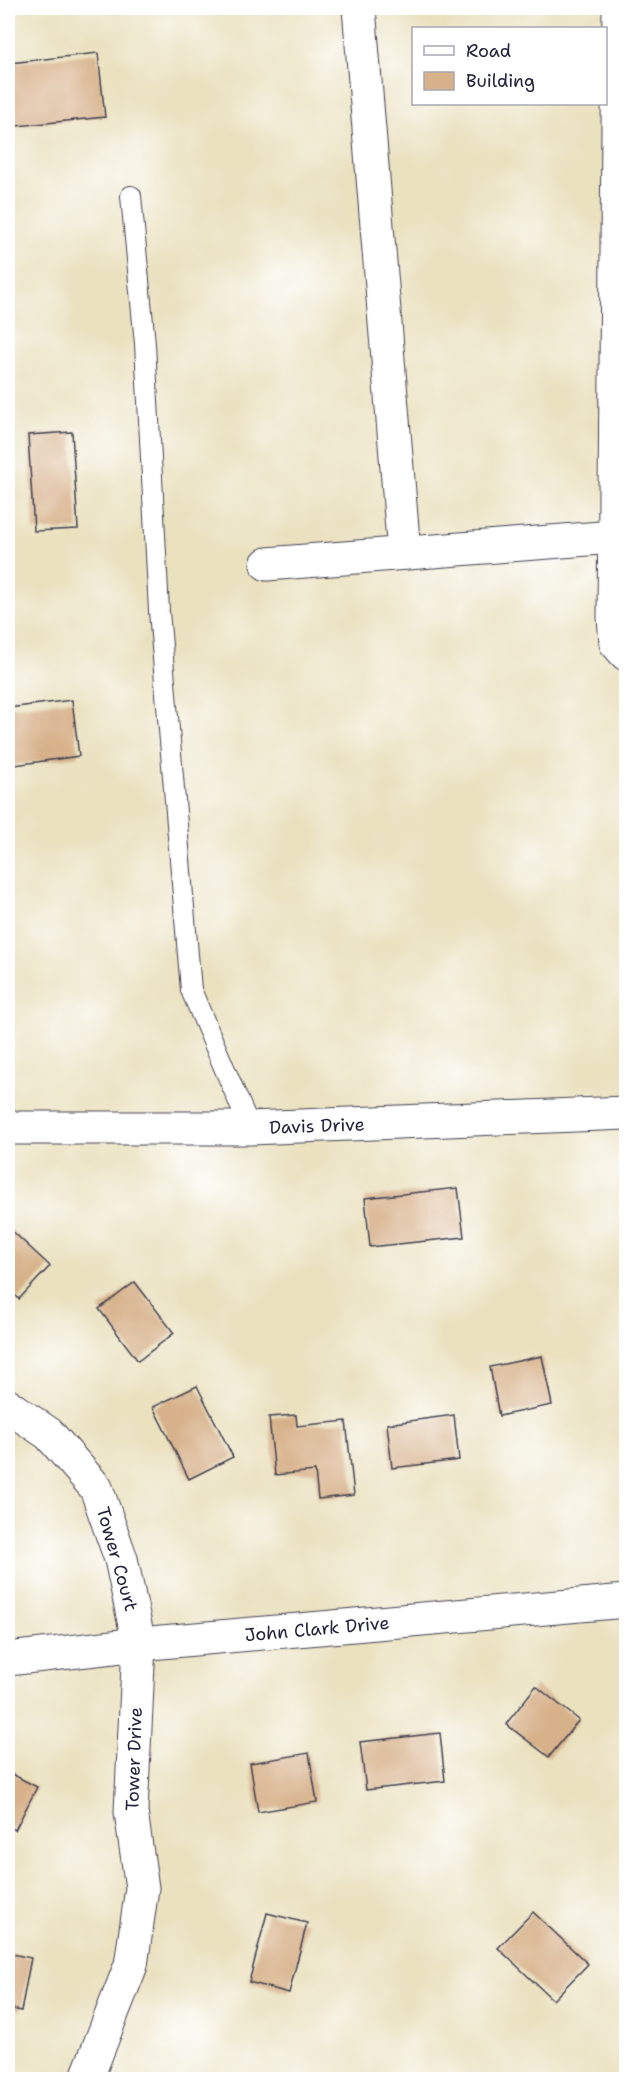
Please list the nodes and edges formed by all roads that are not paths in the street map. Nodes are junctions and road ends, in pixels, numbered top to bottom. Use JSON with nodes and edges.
{"nodes":[{"id":1,"x":359,"y":8,"type":"edge"},
{"id":2,"x":619,"y":8,"type":"edge"},
{"id":3,"x":130,"y":196,"type":"dead end"},
{"id":4,"x":614,"y":537,"type":"junction"},
{"id":5,"x":404,"y":553,"type":"junction"},
{"id":6,"x":267,"y":564,"type":"dead end"},
{"id":7,"x":627,"y":654,"type":"edge"},
{"id":8,"x":627,"y":1113,"type":"edge"},
{"id":9,"x":8,"y":1128,"type":"edge"},
{"id":10,"x":250,"y":1128,"type":"junction"},
{"id":11,"x":8,"y":1406,"type":"edge"},
{"id":12,"x":627,"y":1601,"type":"edge"},
{"id":13,"x":139,"y":1644,"type":"junction"},
{"id":14,"x":8,"y":1659,"type":"edge"},
{"id":15,"x":86,"y":2079,"type":"edge"}],
"edges":[{"from":1,"to":5,"type":"street"},
{"from":2,"to":4,"type":"street"},
{"from":3,"to":10,"type":"lane"},
{"from":4,"to":5,"type":"street"},
{"from":4,"to":7,"type":"street"},
{"from":5,"to":6,"type":"street"},
{"from":8,"to":10,"type":"street","name":"Davis Drive"},
{"from":9,"to":10,"type":"street","name":"Davis Drive"},
{"from":11,"to":13,"type":"street","name":"Tower Court"},
{"from":12,"to":13,"type":"street","name":"John Clark Drive"},
{"from":13,"to":14,"type":"street","name":"John Clark Drive"},
{"from":13,"to":15,"type":"street","name":"Tower Drive"}]}
